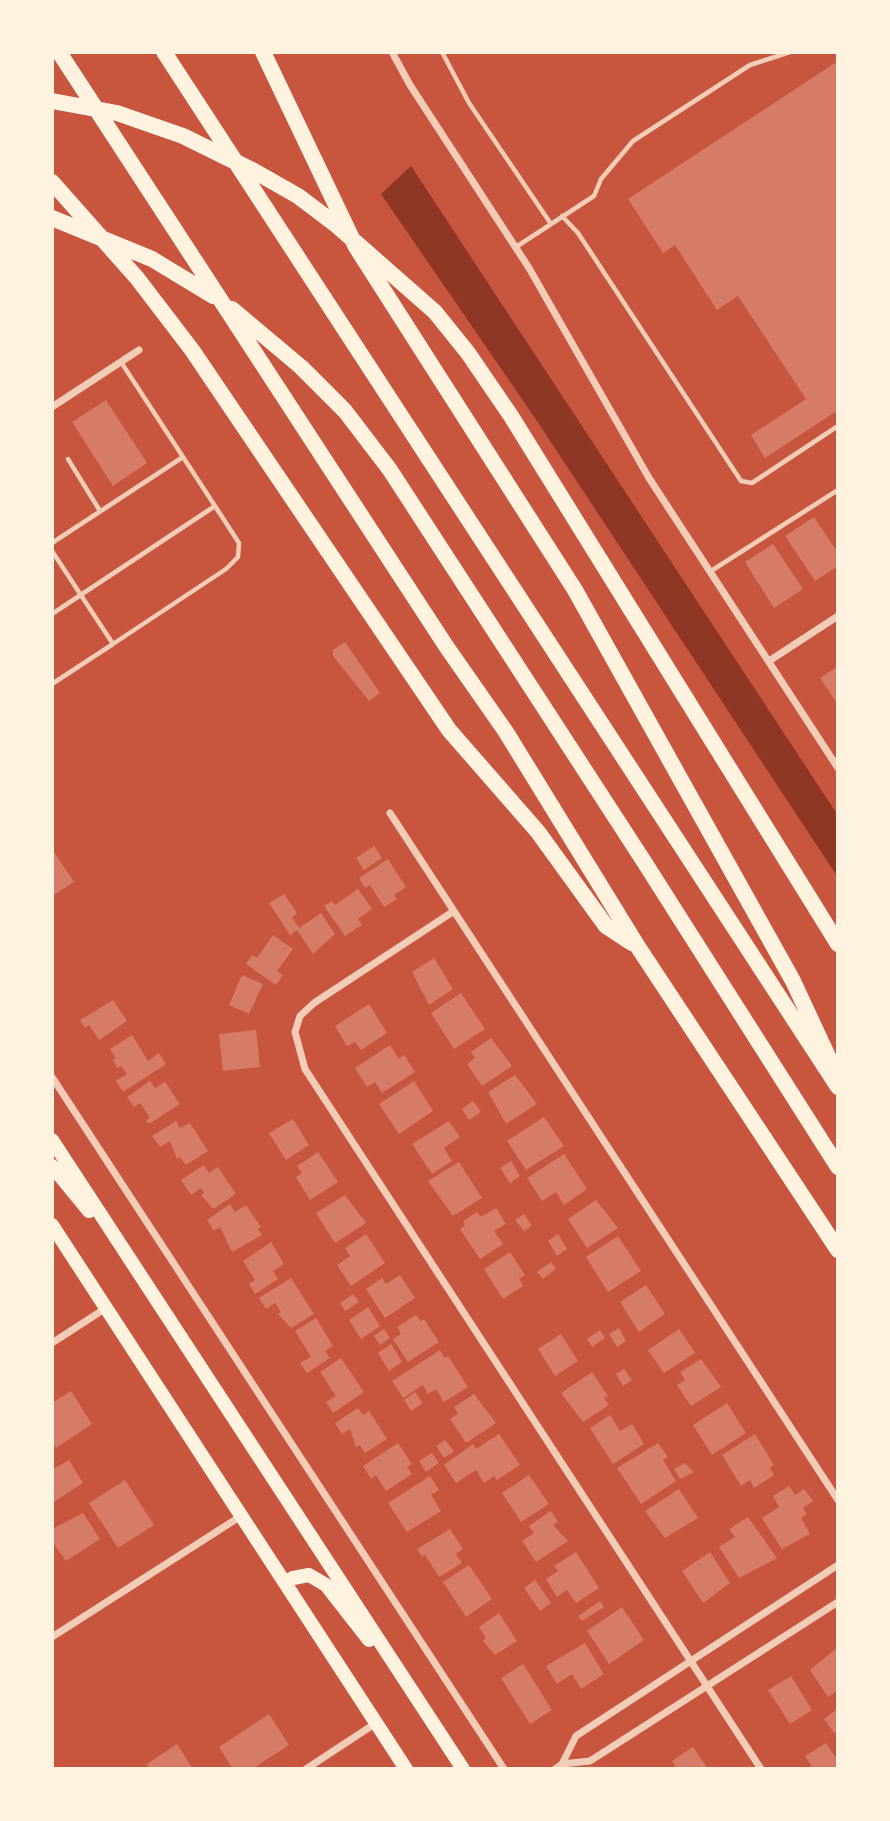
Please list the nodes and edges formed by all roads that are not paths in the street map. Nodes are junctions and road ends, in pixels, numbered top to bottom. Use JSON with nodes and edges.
{"nodes":[{"id":1,"x":59,"y":52,"type":"edge"},
{"id":2,"x":163,"y":52,"type":"edge"},
{"id":3,"x":263,"y":52,"type":"edge"},
{"id":4,"x":392,"y":52,"type":"edge"},
{"id":5,"x":442,"y":52,"type":"edge"},
{"id":6,"x":790,"y":52,"type":"edge"},
{"id":7,"x":52,"y":101,"type":"edge"},
{"id":8,"x":52,"y":182,"type":"edge"},
{"id":9,"x":562,"y":216,"type":"junction"},
{"id":10,"x":52,"y":218,"type":"edge"},
{"id":11,"x":551,"y":224,"type":"junction"},
{"id":12,"x":516,"y":247,"type":"junction"},
{"id":13,"x":139,"y":351,"type":"dead end"},
{"id":14,"x":121,"y":362,"type":"junction"},
{"id":15,"x":52,"y":407,"type":"edge"},
{"id":16,"x":838,"y":426,"type":"edge"},
{"id":17,"x":183,"y":457,"type":"junction"},
{"id":18,"x":68,"y":458,"type":"dead end"},
{"id":19,"x":838,"y":490,"type":"edge"},
{"id":20,"x":215,"y":506,"type":"junction"},
{"id":21,"x":100,"y":512,"type":"junction"},
{"id":22,"x":52,"y":543,"type":"edge"},
{"id":23,"x":52,"y":551,"type":"edge"},
{"id":24,"x":710,"y":571,"type":"junction"},
{"id":25,"x":82,"y":595,"type":"junction"},
{"id":26,"x":52,"y":614,"type":"edge"},
{"id":27,"x":838,"y":616,"type":"edge"},
{"id":28,"x":113,"y":644,"type":"junction"},
{"id":29,"x":769,"y":660,"type":"junction"},
{"id":30,"x":52,"y":684,"type":"edge"},
{"id":31,"x":838,"y":768,"type":"edge"},
{"id":32,"x":390,"y":813,"type":"dead end"},
{"id":33,"x":454,"y":911,"type":"junction"},
{"id":34,"x":838,"y":944,"type":"edge"},
{"id":35,"x":638,"y":947,"type":"junction"},
{"id":36,"x":838,"y":1075,"type":"edge"},
{"id":37,"x":52,"y":1077,"type":"edge"},
{"id":38,"x":838,"y":1087,"type":"edge"},
{"id":39,"x":52,"y":1140,"type":"edge"},
{"id":40,"x":52,"y":1166,"type":"edge"},
{"id":41,"x":838,"y":1167,"type":"edge"},
{"id":42,"x":52,"y":1225,"type":"edge"},
{"id":43,"x":838,"y":1250,"type":"edge"},
{"id":44,"x":140,"y":1275,"type":"junction"},
{"id":45,"x":106,"y":1308,"type":"junction"},
{"id":46,"x":52,"y":1343,"type":"edge"},
{"id":47,"x":838,"y":1500,"type":"edge"},
{"id":48,"x":241,"y":1516,"type":"junction"},
{"id":49,"x":838,"y":1564,"type":"edge"},
{"id":50,"x":285,"y":1583,"type":"junction"},
{"id":51,"x":838,"y":1602,"type":"edge"},
{"id":52,"x":52,"y":1637,"type":"edge"},
{"id":53,"x":690,"y":1660,"type":"junction"},
{"id":54,"x":708,"y":1686,"type":"junction"},
{"id":55,"x":424,"y":1709,"type":"junction"},
{"id":56,"x":376,"y":1723,"type":"junction"},
{"id":57,"x":559,"y":1766,"type":"edge"},
{"id":58,"x":306,"y":1769,"type":"edge"},
{"id":59,"x":405,"y":1769,"type":"edge"},
{"id":60,"x":463,"y":1769,"type":"edge"},
{"id":61,"x":504,"y":1769,"type":"edge"},
{"id":62,"x":761,"y":1769,"type":"edge"}],
"edges":[{"from":1,"to":35,"type":"highway"},
{"from":2,"to":38,"type":"highway"},
{"from":3,"to":36,"type":"highway"},
{"from":4,"to":12,"type":"street"},
{"from":5,"to":11,"type":"lane"},
{"from":6,"to":9,"type":"lane"},
{"from":7,"to":34,"type":"highway"},
{"from":8,"to":35,"type":"highway"},
{"from":9,"to":11,"type":"lane"},
{"from":9,"to":16,"type":"lane"},
{"from":10,"to":41,"type":"highway"},
{"from":11,"to":12,"type":"lane"},
{"from":12,"to":24,"type":"street"},
{"from":13,"to":14,"type":"street"},
{"from":14,"to":15,"type":"street"},
{"from":14,"to":17,"type":"lane"},
{"from":17,"to":20,"type":"lane"},
{"from":17,"to":21,"type":"lane"},
{"from":18,"to":21,"type":"lane"},
{"from":19,"to":24,"type":"lane"},
{"from":20,"to":25,"type":"lane"},
{"from":20,"to":28,"type":"lane"},
{"from":21,"to":22,"type":"lane"},
{"from":23,"to":25,"type":"lane"},
{"from":24,"to":29,"type":"street"},
{"from":25,"to":26,"type":"lane"},
{"from":25,"to":28,"type":"lane"},
{"from":27,"to":29,"type":"street"},
{"from":28,"to":30,"type":"lane"},
{"from":29,"to":31,"type":"street"},
{"from":32,"to":33,"type":"street"},
{"from":33,"to":47,"type":"street"},
{"from":33,"to":53,"type":"street"},
{"from":35,"to":43,"type":"highway"},
{"from":37,"to":61,"type":"street"},
{"from":39,"to":44,"type":"main road"},
{"from":40,"to":44,"type":"main road"},
{"from":42,"to":45,"type":"main road"},
{"from":44,"to":55,"type":"main road"},
{"from":45,"to":46,"type":"street"},
{"from":45,"to":48,"type":"main road"},
{"from":48,"to":50,"type":"main road"},
{"from":48,"to":52,"type":"street"},
{"from":49,"to":53,"type":"street"},
{"from":50,"to":55,"type":"main road"},
{"from":50,"to":56,"type":"main road"},
{"from":51,"to":54,"type":"street"},
{"from":53,"to":54,"type":"street"},
{"from":53,"to":57,"type":"street"},
{"from":54,"to":57,"type":"street"},
{"from":54,"to":62,"type":"street"},
{"from":55,"to":60,"type":"main road"},
{"from":56,"to":58,"type":"street"},
{"from":56,"to":59,"type":"main road"}]}
